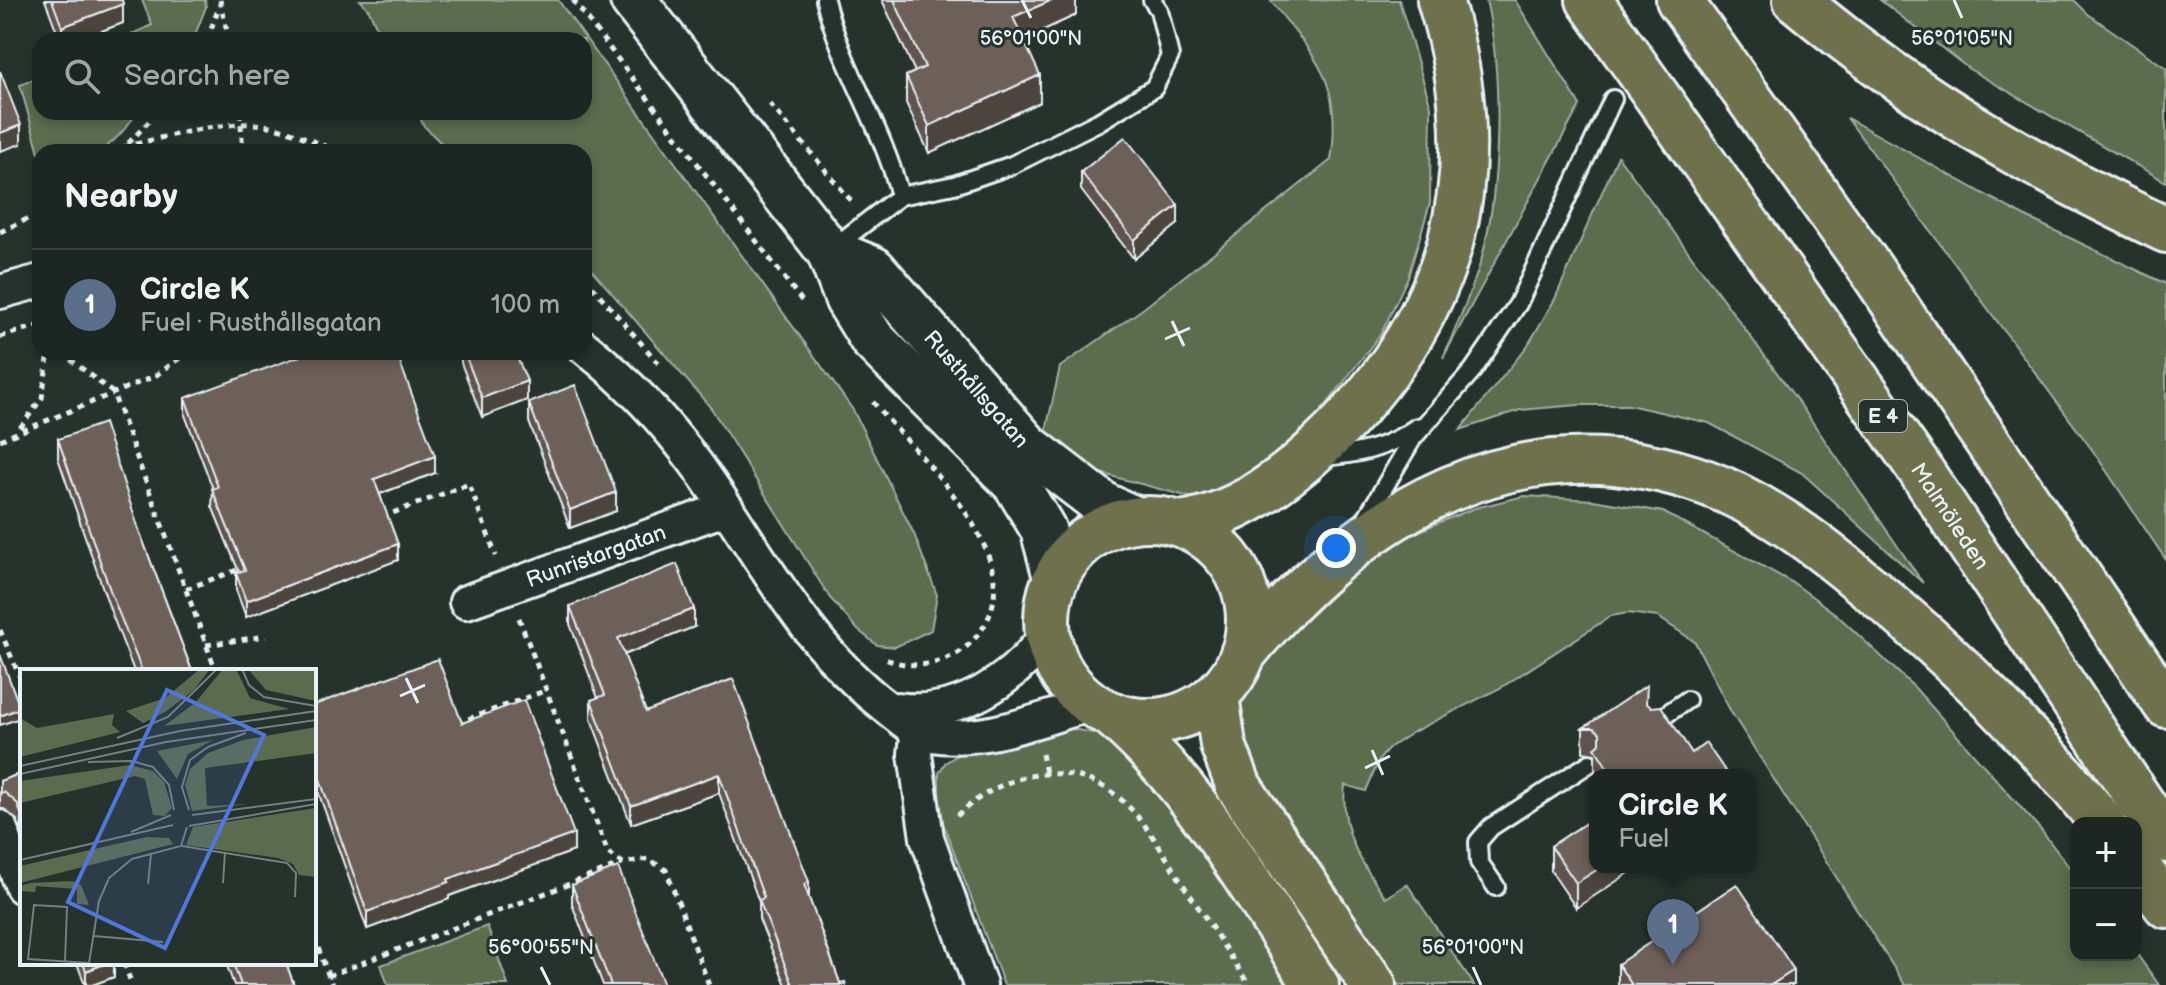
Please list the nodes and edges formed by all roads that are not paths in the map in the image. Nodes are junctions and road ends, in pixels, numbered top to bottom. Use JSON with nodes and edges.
{"nodes":[{"id":1,"x":633,"y":0,"type":"edge"},
{"id":2,"x":825,"y":0,"type":"edge"},
{"id":3,"x":1152,"y":0,"type":"edge"},
{"id":4,"x":1440,"y":0,"type":"edge"},
{"id":5,"x":1589,"y":0,"type":"edge"},
{"id":6,"x":1679,"y":0,"type":"edge"},
{"id":7,"x":1796,"y":0,"type":"edge"},
{"id":8,"x":1613,"y":99,"type":"dead end"},
{"id":9,"x":900,"y":196,"type":"junction"},
{"id":10,"x":2166,"y":230,"type":"edge"},
{"id":11,"x":829,"y":251,"type":"junction"},
{"id":12,"x":32,"y":283,"type":"edge"},
{"id":13,"x":0,"y":292,"type":"edge"},
{"id":14,"x":592,"y":355,"type":"edge"},
{"id":15,"x":1434,"y":413,"type":"junction"},
{"id":16,"x":1308,"y":458,"type":"junction"},
{"id":17,"x":727,"y":508,"type":"junction"},
{"id":18,"x":1135,"y":519,"type":"junction"},
{"id":19,"x":1180,"y":524,"type":"junction"},
{"id":20,"x":1340,"y":553,"type":"junction"},
{"id":21,"x":1056,"y":577,"type":"junction"},
{"id":22,"x":466,"y":602,"type":"dead end"},
{"id":23,"x":1048,"y":633,"type":"junction"},
{"id":24,"x":1243,"y":654,"type":"junction"},
{"id":25,"x":1216,"y":695,"type":"junction"},
{"id":26,"x":1687,"y":700,"type":"dead end"},
{"id":27,"x":2166,"y":705,"type":"edge"},
{"id":28,"x":1116,"y":713,"type":"junction"},
{"id":29,"x":919,"y":720,"type":"junction"},
{"id":30,"x":1655,"y":722,"type":"edge"},
{"id":31,"x":1590,"y":763,"type":"dead end"},
{"id":32,"x":2098,"y":817,"type":"edge"},
{"id":33,"x":0,"y":827,"type":"edge"},
{"id":34,"x":2166,"y":840,"type":"edge"},
{"id":35,"x":2142,"y":873,"type":"edge"},
{"id":36,"x":20,"y":882,"type":"edge"},
{"id":37,"x":1496,"y":887,"type":"dead end"},
{"id":38,"x":2166,"y":905,"type":"edge"},
{"id":39,"x":980,"y":985,"type":"edge"},
{"id":40,"x":1316,"y":985,"type":"edge"},
{"id":41,"x":1373,"y":985,"type":"edge"}],
"edges":[{"from":1,"to":11,"type":"main road","name":"Rusthållsgatan"},
{"from":2,"to":9,"type":"lane"},
{"from":3,"to":9,"type":"lane"},
{"from":4,"to":16,"type":"main road"},
{"from":5,"to":34,"type":"main road","name":"Malmöleden","number":"E 4"},
{"from":6,"to":27,"type":"main road"},
{"from":7,"to":10,"type":"main road"},
{"from":8,"to":15,"type":"lane"},
{"from":9,"to":11,"type":"lane"},
{"from":11,"to":18,"type":"main road","name":"Rusthållsgatan"},
{"from":11,"to":21,"type":"main road","name":"Rusthållsgatan"},
{"from":12,"to":13,"type":"street"},
{"from":14,"to":17,"type":"street"},
{"from":15,"to":16,"type":"lane"},
{"from":15,"to":20,"type":"lane"},
{"from":16,"to":19,"type":"main road"},
{"from":17,"to":22,"type":"street","name":"Runristargatan"},
{"from":17,"to":29,"type":"street"},
{"from":18,"to":19,"type":"main road"},
{"from":18,"to":21,"type":"main road"},
{"from":19,"to":24,"type":"main road"},
{"from":20,"to":24,"type":"main road"},
{"from":20,"to":32,"type":"main road"},
{"from":21,"to":23,"type":"main road"},
{"from":23,"to":28,"type":"main road"},
{"from":23,"to":29,"type":"street"},
{"from":24,"to":25,"type":"main road"},
{"from":25,"to":28,"type":"main road"},
{"from":25,"to":41,"type":"main road"},
{"from":26,"to":30,"type":"lane"},
{"from":28,"to":29,"type":"street"},
{"from":28,"to":40,"type":"main road"},
{"from":29,"to":39,"type":"street"},
{"from":31,"to":37,"type":"lane"},
{"from":33,"to":36,"type":"street"},
{"from":35,"to":38,"type":"main road"}]}
